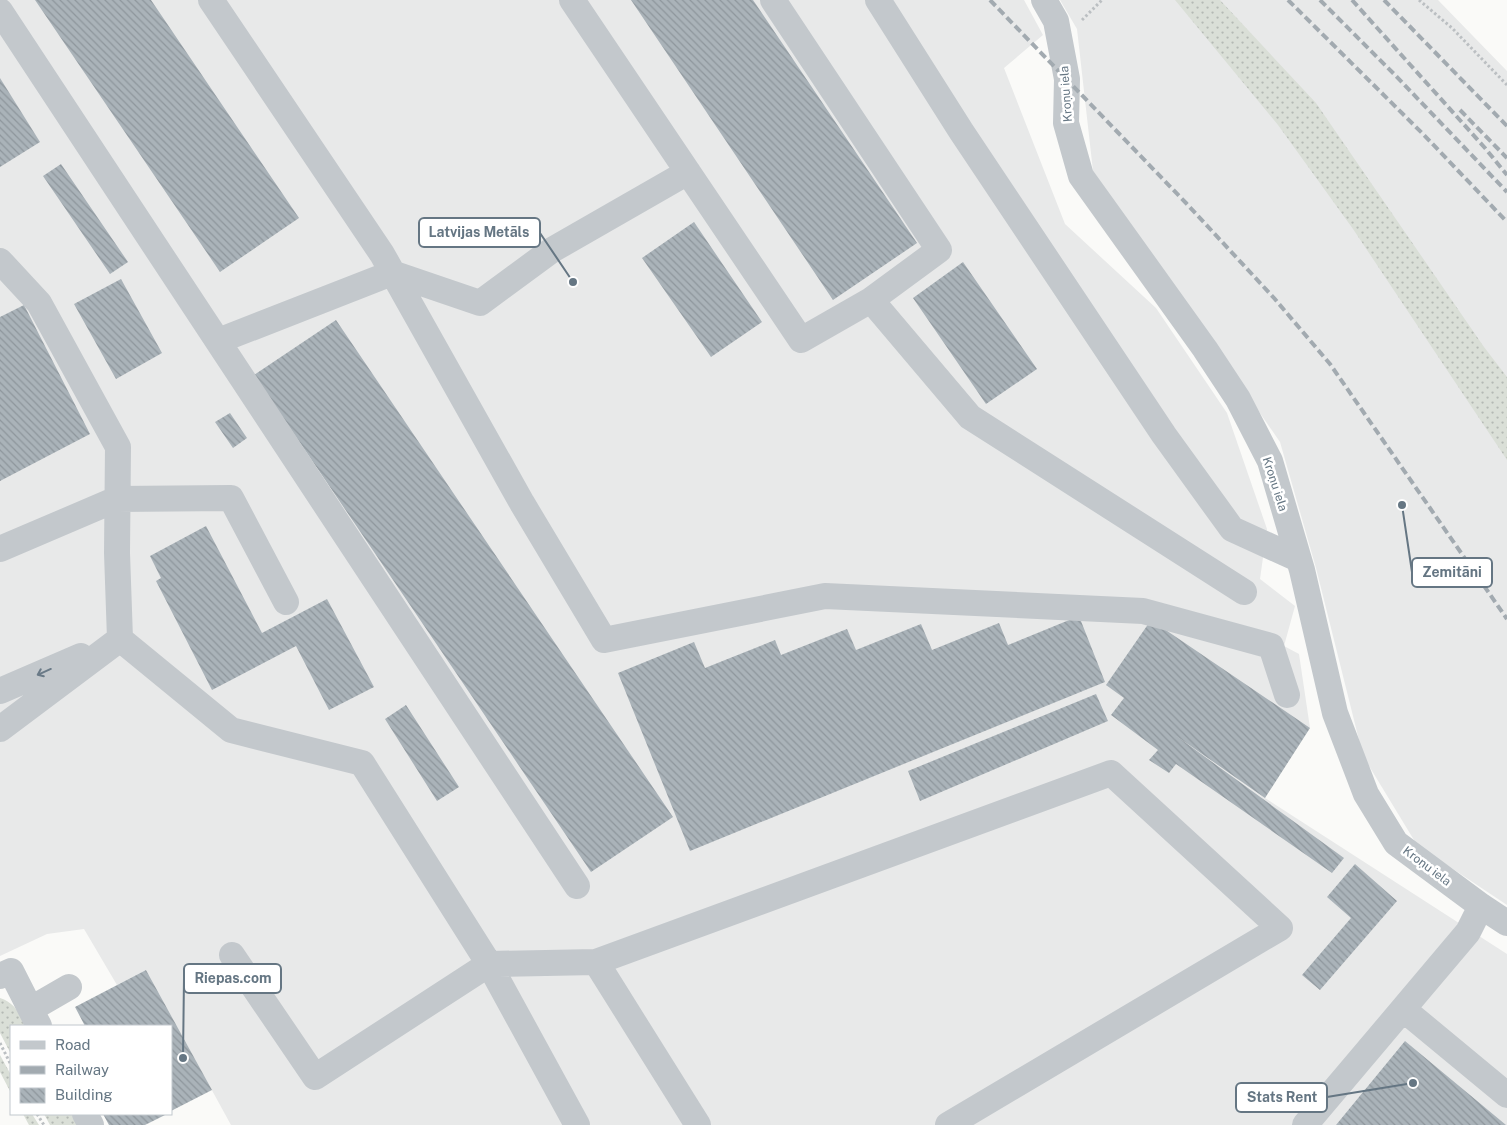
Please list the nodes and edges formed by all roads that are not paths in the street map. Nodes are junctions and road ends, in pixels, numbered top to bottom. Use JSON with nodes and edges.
{"nodes":[{"id":1,"x":211,"y":0,"type":"edge"},
{"id":2,"x":572,"y":0,"type":"edge"},
{"id":3,"x":773,"y":0,"type":"edge"},
{"id":4,"x":878,"y":0,"type":"edge"},
{"id":5,"x":1044,"y":0,"type":"edge"},
{"id":6,"x":0,"y":11,"type":"edge"},
{"id":7,"x":688,"y":172,"type":"junction"},
{"id":8,"x":0,"y":261,"type":"edge"},
{"id":9,"x":392,"y":273,"type":"junction"},
{"id":10,"x":871,"y":300,"type":"junction"},
{"id":11,"x":218,"y":341,"type":"junction"},
{"id":12,"x":117,"y":499,"type":"junction"},
{"id":13,"x":0,"y":550,"type":"edge"},
{"id":14,"x":1298,"y":559,"type":"junction"},
{"id":15,"x":1244,"y":592,"type":"dead end"},
{"id":16,"x":286,"y":602,"type":"dead end"},
{"id":17,"x":120,"y":639,"type":"junction"},
{"id":18,"x":0,"y":691,"type":"edge"},
{"id":19,"x":1287,"y":695,"type":"dead end"},
{"id":20,"x":0,"y":729,"type":"edge"},
{"id":21,"x":578,"y":886,"type":"dead end"},
{"id":22,"x":1482,"y":906,"type":"junction"},
{"id":23,"x":1507,"y":923,"type":"edge"},
{"id":24,"x":232,"y":956,"type":"dead end"},
{"id":25,"x":596,"y":962,"type":"junction"},
{"id":26,"x":489,"y":964,"type":"junction"},
{"id":27,"x":0,"y":976,"type":"edge"},
{"id":28,"x":68,"y":987,"type":"dead end"},
{"id":29,"x":1403,"y":1009,"type":"junction"},
{"id":30,"x":35,"y":1018,"type":"edge"},
{"id":31,"x":1507,"y":1095,"type":"edge"},
{"id":32,"x":577,"y":1125,"type":"edge"},
{"id":33,"x":698,"y":1125,"type":"edge"},
{"id":34,"x":948,"y":1125,"type":"edge"},
{"id":35,"x":1305,"y":1125,"type":"edge"}],
"edges":[{"from":1,"to":9,"type":"street"},
{"from":2,"to":7,"type":"street"},
{"from":3,"to":10,"type":"street"},
{"from":4,"to":14,"type":"street"},
{"from":5,"to":14,"type":"street","name":"Kroņu iela"},
{"from":6,"to":11,"type":"street"},
{"from":7,"to":9,"type":"street"},
{"from":7,"to":10,"type":"street"},
{"from":8,"to":12,"type":"street"},
{"from":9,"to":11,"type":"street"},
{"from":9,"to":19,"type":"street"},
{"from":10,"to":15,"type":"street"},
{"from":11,"to":21,"type":"street"},
{"from":12,"to":13,"type":"street"},
{"from":12,"to":16,"type":"street"},
{"from":12,"to":17,"type":"street"},
{"from":14,"to":22,"type":"street","name":"Kroņu iela"},
{"from":17,"to":18,"type":"street","one_way":true},
{"from":17,"to":20,"type":"street"},
{"from":17,"to":26,"type":"street"},
{"from":22,"to":23,"type":"street","name":"Kroņu iela"},
{"from":22,"to":29,"type":"street"},
{"from":24,"to":26,"type":"street"},
{"from":25,"to":26,"type":"street"},
{"from":25,"to":33,"type":"street"},
{"from":25,"to":34,"type":"street"},
{"from":26,"to":32,"type":"street"},
{"from":27,"to":30,"type":"street"},
{"from":28,"to":30,"type":"street"},
{"from":29,"to":31,"type":"street"},
{"from":29,"to":35,"type":"street"}]}
